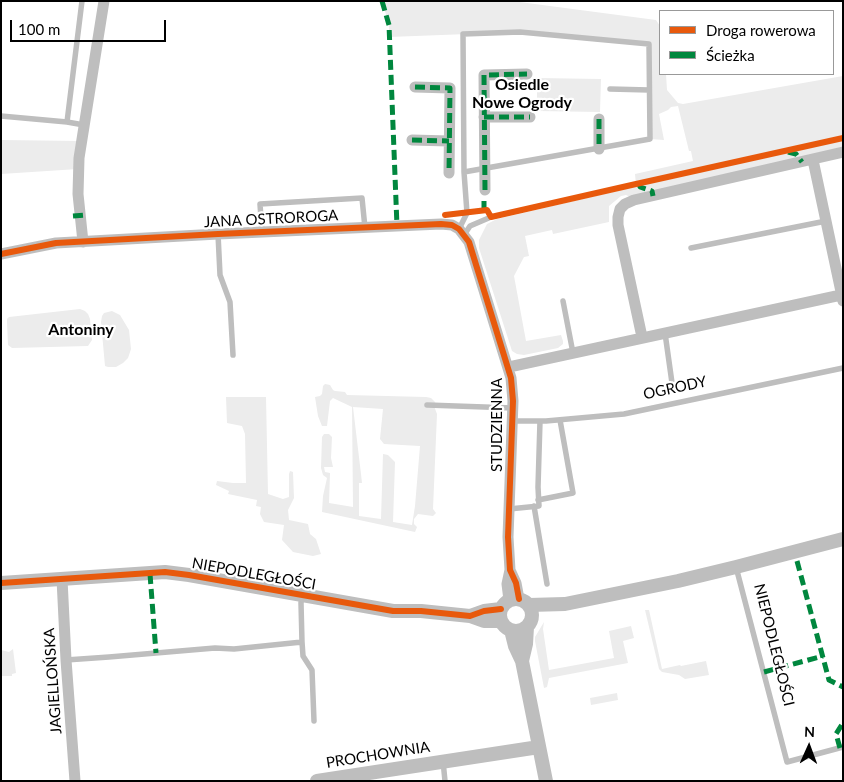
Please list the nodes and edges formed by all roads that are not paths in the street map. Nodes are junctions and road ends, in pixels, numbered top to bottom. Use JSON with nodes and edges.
{"nodes":[{"id":1,"x":82,"y":1,"type":"edge"},
{"id":2,"x":104,"y":1,"type":"edge"},
{"id":3,"x":527,"y":74,"type":"dead end"},
{"id":4,"x":415,"y":88,"type":"dead end"},
{"id":5,"x":610,"y":89,"type":"dead end"},
{"id":6,"x":649,"y":90,"type":"junction"},
{"id":7,"x":1,"y":116,"type":"edge"},
{"id":8,"x":484,"y":117,"type":"junction"},
{"id":9,"x":530,"y":117,"type":"dead end"},
{"id":10,"x":599,"y":119,"type":"dead end"},
{"id":11,"x":67,"y":122,"type":"junction"},
{"id":12,"x":84,"y":125,"type":"junction"},
{"id":13,"x":412,"y":140,"type":"dead end"},
{"id":14,"x":450,"y":141,"type":"junction"},
{"id":15,"x":599,"y":149,"type":"junction"},
{"id":16,"x":843,"y":152,"type":"edge"},
{"id":17,"x":813,"y":160,"type":"junction"},
{"id":18,"x":485,"y":169,"type":"junction"},
{"id":19,"x":464,"y":172,"type":"junction"},
{"id":20,"x":449,"y":173,"type":"dead end"},
{"id":21,"x":485,"y":190,"type":"dead end"},
{"id":22,"x":491,"y":217,"type":"dead end"},
{"id":23,"x":826,"y":220,"type":"junction"},
{"id":24,"x":365,"y":228,"type":"junction"},
{"id":25,"x":460,"y":231,"type":"junction"},
{"id":26,"x":262,"y":233,"type":"junction"},
{"id":27,"x":218,"y":234,"type":"junction"},
{"id":28,"x":83,"y":242,"type":"junction"},
{"id":29,"x":691,"y":248,"type":"dead end"},
{"id":30,"x":1,"y":254,"type":"edge"},
{"id":31,"x":839,"y":269,"type":"edge"},
{"id":32,"x":842,"y":298,"type":"edge"},
{"id":33,"x":563,"y":301,"type":"dead end"},
{"id":34,"x":665,"y":333,"type":"junction"},
{"id":35,"x":642,"y":337,"type":"junction"},
{"id":36,"x":573,"y":353,"type":"junction"},
{"id":37,"x":233,"y":355,"type":"dead end"},
{"id":38,"x":509,"y":367,"type":"junction"},
{"id":39,"x":843,"y":368,"type":"edge"},
{"id":40,"x":674,"y":390,"type":"dead end"},
{"id":41,"x":427,"y":406,"type":"dead end"},
{"id":42,"x":513,"y":408,"type":"junction"},
{"id":43,"x":560,"y":420,"type":"junction"},
{"id":44,"x":512,"y":421,"type":"junction"},
{"id":45,"x":540,"y":421,"type":"junction"},
{"id":46,"x":538,"y":500,"type":"junction"},
{"id":47,"x":534,"y":506,"type":"junction"},
{"id":48,"x":509,"y":509,"type":"junction"},
{"id":49,"x":843,"y":539,"type":"edge"},
{"id":50,"x":736,"y":567,"type":"junction"},
{"id":51,"x":62,"y":579,"type":"junction"},
{"id":52,"x":1,"y":583,"type":"edge"},
{"id":53,"x":547,"y":584,"type":"dead end"},
{"id":54,"x":302,"y":595,"type":"junction"},
{"id":55,"x":516,"y":614,"type":"junction"},
{"id":56,"x":302,"y":642,"type":"junction"},
{"id":57,"x":66,"y":660,"type":"junction"},
{"id":58,"x":314,"y":720,"type":"dead end"},
{"id":59,"x":539,"y":747,"type":"junction"},
{"id":60,"x":843,"y":747,"type":"edge"},
{"id":61,"x":443,"y":761,"type":"junction"},
{"id":62,"x":76,"y":781,"type":"edge"},
{"id":63,"x":318,"y":781,"type":"edge"},
{"id":64,"x":445,"y":781,"type":"edge"},
{"id":65,"x":546,"y":781,"type":"edge"}],
"edges":[{"from":1,"to":11,"type":"lane"},
{"from":2,"to":12,"type":"street"},
{"from":3,"to":8,"type":"street"},
{"from":4,"to":14,"type":"street"},
{"from":5,"to":6,"type":"lane"},
{"from":6,"to":15,"type":"lane"},
{"from":6,"to":19,"type":"lane"},
{"from":7,"to":11,"type":"lane"},
{"from":8,"to":9,"type":"street"},
{"from":8,"to":18,"type":"street"},
{"from":10,"to":15,"type":"street"},
{"from":11,"to":12,"type":"lane"},
{"from":12,"to":28,"type":"street"},
{"from":13,"to":14,"type":"street"},
{"from":14,"to":20,"type":"street"},
{"from":15,"to":18,"type":"lane"},
{"from":16,"to":17,"type":"street"},
{"from":17,"to":23,"type":"street"},
{"from":17,"to":35,"type":"street"},
{"from":18,"to":19,"type":"lane"},
{"from":18,"to":21,"type":"street"},
{"from":19,"to":25,"type":"lane"},
{"from":22,"to":25,"type":"lane"},
{"from":23,"to":29,"type":"lane"},
{"from":23,"to":31,"type":"street"},
{"from":24,"to":25,"type":"street","name":"JANA OSTROROGA"},
{"from":24,"to":26,"type":"street","name":"JANA OSTROROGA"},
{"from":24,"to":26,"type":"lane"},
{"from":25,"to":38,"type":"street","name":"STUDZIENNA"},
{"from":26,"to":27,"type":"street","name":"JANA OSTROROGA"},
{"from":27,"to":28,"type":"street","name":"JANA OSTROROGA"},
{"from":27,"to":37,"type":"lane"},
{"from":28,"to":30,"type":"street"},
{"from":31,"to":32,"type":"street"},
{"from":32,"to":34,"type":"street"},
{"from":33,"to":36,"type":"lane"},
{"from":34,"to":35,"type":"street"},
{"from":34,"to":40,"type":"lane","name":"OGRODY"},
{"from":35,"to":36,"type":"street"},
{"from":36,"to":38,"type":"street"},
{"from":38,"to":42,"type":"street","name":"STUDZIENNA"},
{"from":39,"to":43,"type":"lane","name":"OGRODY"},
{"from":41,"to":42,"type":"lane","name":"STUDZIENNA"},
{"from":42,"to":44,"type":"street","name":"STUDZIENNA"},
{"from":43,"to":45,"type":"lane","name":"OGRODY"},
{"from":43,"to":46,"type":"lane"},
{"from":44,"to":45,"type":"lane","name":"OGRODY"},
{"from":44,"to":48,"type":"street","name":"STUDZIENNA"},
{"from":45,"to":46,"type":"lane"},
{"from":46,"to":47,"type":"lane"},
{"from":47,"to":48,"type":"lane"},
{"from":47,"to":53,"type":"lane"},
{"from":48,"to":55,"type":"street","name":"STUDZIENNA"},
{"from":49,"to":50,"type":"street","name":"NIEPODLEGŁOŚCI"},
{"from":50,"to":55,"type":"street","name":"NIEPODLEGŁOŚCI"},
{"from":50,"to":60,"type":"lane","name":"NIEPODLEGŁOŚCI"},
{"from":51,"to":52,"type":"street","name":"NIEPODLEGŁOŚCI"},
{"from":51,"to":54,"type":"street","name":"NIEPODLEGŁOŚCI"},
{"from":51,"to":57,"type":"street","name":"JAGIELLOŃSKA"},
{"from":54,"to":55,"type":"street","name":"NIEPODLEGŁOŚCI"},
{"from":54,"to":56,"type":"lane","name":"NIEPODLEGŁOŚCI"},
{"from":55,"to":59,"type":"street"},
{"from":56,"to":57,"type":"lane"},
{"from":56,"to":58,"type":"lane","name":"NIEPODLEGŁOŚCI"},
{"from":57,"to":62,"type":"street","name":"JAGIELLOŃSKA"},
{"from":59,"to":61,"type":"street","name":"PROCHOWNIA"},
{"from":59,"to":65,"type":"street"},
{"from":61,"to":63,"type":"street","name":"PROCHOWNIA"},
{"from":61,"to":64,"type":"lane","name":"PROCHOWNIA"}]}
